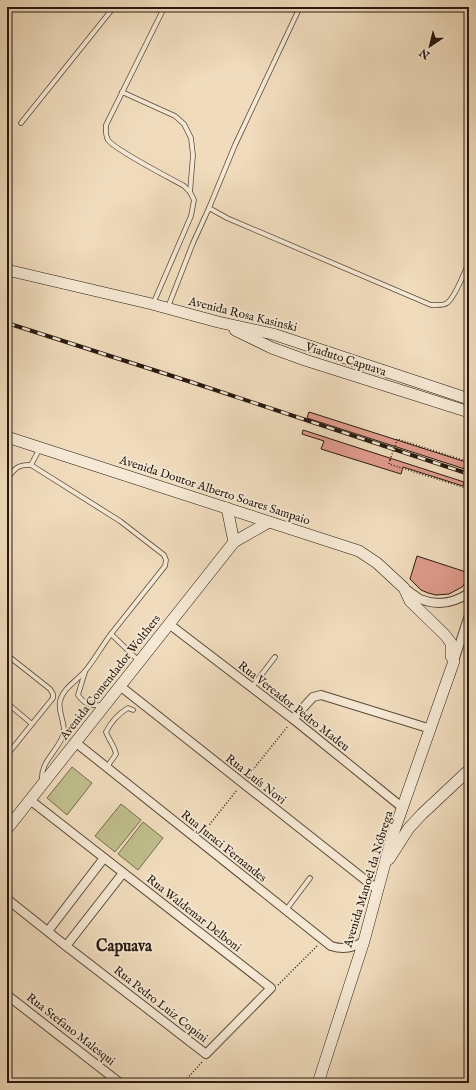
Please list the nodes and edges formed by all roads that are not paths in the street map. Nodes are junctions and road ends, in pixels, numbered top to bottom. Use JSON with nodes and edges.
{"nodes":[{"id":1,"x":114,"y":7,"type":"edge"},
{"id":2,"x":162,"y":7,"type":"edge"},
{"id":3,"x":300,"y":7,"type":"edge"},
{"id":4,"x":122,"y":92,"type":"junction"},
{"id":5,"x":21,"y":123,"type":"dead end"},
{"id":6,"x":190,"y":192,"type":"junction"},
{"id":7,"x":209,"y":208,"type":"junction"},
{"id":8,"x":469,"y":262,"type":"edge"},
{"id":9,"x":7,"y":270,"type":"edge"},
{"id":10,"x":152,"y":304,"type":"junction"},
{"id":11,"x":168,"y":308,"type":"junction"},
{"id":12,"x":218,"y":322,"type":"junction"},
{"id":13,"x":469,"y":399,"type":"edge"},
{"id":14,"x":469,"y":412,"type":"edge"},
{"id":15,"x":7,"y":437,"type":"edge"},
{"id":16,"x":40,"y":448,"type":"junction"},
{"id":17,"x":31,"y":465,"type":"junction"},
{"id":18,"x":7,"y":479,"type":"edge"},
{"id":19,"x":227,"y":508,"type":"junction"},
{"id":20,"x":269,"y":522,"type":"junction"},
{"id":21,"x":234,"y":542,"type":"junction"},
{"id":22,"x":404,"y":588,"type":"junction"},
{"id":23,"x":469,"y":593,"type":"edge"},
{"id":24,"x":469,"y":615,"type":"edge"},
{"id":25,"x":169,"y":624,"type":"junction"},
{"id":26,"x":111,"y":634,"type":"junction"},
{"id":27,"x":7,"y":655,"type":"edge"},
{"id":28,"x":275,"y":657,"type":"dead end"},
{"id":29,"x":140,"y":661,"type":"junction"},
{"id":30,"x":454,"y":661,"type":"junction"},
{"id":31,"x":86,"y":670,"type":"junction"},
{"id":32,"x":120,"y":686,"type":"junction"},
{"id":33,"x":252,"y":688,"type":"junction"},
{"id":34,"x":7,"y":704,"type":"edge"},
{"id":35,"x":105,"y":704,"type":"junction"},
{"id":36,"x":133,"y":710,"type":"dead end"},
{"id":37,"x":293,"y":720,"type":"junction"},
{"id":38,"x":32,"y":724,"type":"junction"},
{"id":39,"x":431,"y":729,"type":"junction"},
{"id":40,"x":75,"y":742,"type":"junction"},
{"id":41,"x":7,"y":756,"type":"edge"},
{"id":42,"x":107,"y":768,"type":"junction"},
{"id":43,"x":469,"y":770,"type":"edge"},
{"id":44,"x":43,"y":784,"type":"junction"},
{"id":45,"x":30,"y":800,"type":"junction"},
{"id":46,"x":403,"y":808,"type":"junction"},
{"id":47,"x":7,"y":829,"type":"edge"},
{"id":48,"x":104,"y":858,"type":"junction"},
{"id":49,"x":385,"y":866,"type":"junction"},
{"id":50,"x":123,"y":873,"type":"junction"},
{"id":51,"x":310,"y":878,"type":"dead end"},
{"id":52,"x":378,"y":890,"type":"junction"},
{"id":53,"x":7,"y":899,"type":"edge"},
{"id":54,"x":286,"y":910,"type":"junction"},
{"id":55,"x":48,"y":931,"type":"junction"},
{"id":56,"x":364,"y":941,"type":"junction"},
{"id":57,"x":66,"y":946,"type":"junction"},
{"id":58,"x":7,"y":995,"type":"edge"},
{"id":59,"x":206,"y":1054,"type":"joint"},
{"id":60,"x":120,"y":1083,"type":"edge"},
{"id":61,"x":318,"y":1083,"type":"edge"}],
"edges":[{"from":1,"to":5,"type":"lane"},
{"from":2,"to":4,"type":"lane"},
{"from":3,"to":7,"type":"lane"},
{"from":4,"to":6,"type":"lane"},
{"from":4,"to":6,"type":"lane"},
{"from":6,"to":10,"type":"lane"},
{"from":7,"to":8,"type":"lane"},
{"from":7,"to":11,"type":"lane"},
{"from":9,"to":10,"type":"main road","name":"Avenida Rosa Kasinski"},
{"from":10,"to":11,"type":"main road","name":"Avenida Rosa Kasinski"},
{"from":11,"to":12,"type":"main road","name":"Avenida Rosa Kasinski"},
{"from":12,"to":13,"type":"main road","name":"Avenida Rosa Kasinski"},
{"from":12,"to":14,"type":"main road","name":"Viaduto Capuava"},
{"from":15,"to":16,"type":"main road","name":"Avenida Doutor Alberto Soares Sampaio"},
{"from":16,"to":17,"type":"lane"},
{"from":16,"to":19,"type":"main road","name":"Avenida Doutor Alberto Soares Sampaio"},
{"from":17,"to":18,"type":"lane"},
{"from":17,"to":26,"type":"lane"},
{"from":19,"to":20,"type":"main road","name":"Avenida Doutor Alberto Soares Sampaio"},
{"from":19,"to":21,"type":"main road"},
{"from":20,"to":21,"type":"main road","name":"Avenida Comendador Wolthers"},
{"from":20,"to":22,"type":"main road","name":"Avenida Doutor Alberto Soares Sampaio"},
{"from":21,"to":25,"type":"main road","name":"Avenida Comendador Wolthers"},
{"from":22,"to":23,"type":"street","name":"Avenida Doutor Alberto Soares Sampaio"},
{"from":22,"to":30,"type":"main road","name":"Avenida Doutor Alberto Soares Sampaio"},
{"from":24,"to":30,"type":"street","name":"Avenida Manoel da Nóbrega"},
{"from":25,"to":29,"type":"main road","name":"Avenida Comendador Wolthers"},
{"from":25,"to":33,"type":"street","name":"Rua Vereador Pedro Madeu"},
{"from":26,"to":29,"type":"lane"},
{"from":26,"to":31,"type":"lane"},
{"from":27,"to":38,"type":"lane"},
{"from":28,"to":33,"type":"lane"},
{"from":29,"to":32,"type":"main road","name":"Avenida Comendador Wolthers"},
{"from":30,"to":39,"type":"main road","name":"Avenida Manoel da Nóbrega"},
{"from":31,"to":35,"type":"lane"},
{"from":31,"to":44,"type":"lane"},
{"from":32,"to":35,"type":"main road","name":"Avenida Comendador Wolthers"},
{"from":32,"to":52,"type":"street","name":"Rua Luís Novi"},
{"from":33,"to":37,"type":"street","name":"Rua Vereador Pedro Madeu"},
{"from":34,"to":38,"type":"lane"},
{"from":35,"to":40,"type":"main road","name":"Avenida Comendador Wolthers"},
{"from":36,"to":42,"type":"lane"},
{"from":37,"to":39,"type":"street"},
{"from":37,"to":46,"type":"street","name":"Rua Vereador Pedro Madeu"},
{"from":38,"to":41,"type":"lane"},
{"from":39,"to":46,"type":"main road","name":"Avenida Manoel da Nóbrega"},
{"from":40,"to":42,"type":"street","name":"Rua Juraci Fernandes"},
{"from":40,"to":44,"type":"main road","name":"Avenida Comendador Wolthers"},
{"from":42,"to":54,"type":"street","name":"Rua Juraci Fernandes"},
{"from":43,"to":49,"type":"main road"},
{"from":44,"to":45,"type":"main road","name":"Avenida Comendador Wolthers"},
{"from":45,"to":47,"type":"main road","name":"Avenida Comendador Wolthers"},
{"from":45,"to":48,"type":"street","name":"Rua Waldemar Delboni"},
{"from":46,"to":49,"type":"main road","name":"Avenida Manoel da Nóbrega"},
{"from":48,"to":50,"type":"street","name":"Rua Waldemar Delboni"},
{"from":48,"to":55,"type":"street"},
{"from":49,"to":52,"type":"main road","name":"Avenida Manoel da Nóbrega"},
{"from":50,"to":57,"type":"street"},
{"from":50,"to":59,"type":"street","name":"Rua Waldemar Delboni"},
{"from":51,"to":54,"type":"lane"},
{"from":52,"to":56,"type":"main road","name":"Avenida Manoel da Nóbrega"},
{"from":53,"to":55,"type":"street","name":"Rua Pedro Luiz Copini"},
{"from":54,"to":56,"type":"street","name":"Rua Juraci Fernandes"},
{"from":55,"to":57,"type":"street","name":"Rua Pedro Luiz Copini"},
{"from":56,"to":61,"type":"main road","name":"Avenida Manoel da Nóbrega"},
{"from":57,"to":59,"type":"street","name":"Rua Pedro Luiz Copini"},
{"from":58,"to":60,"type":"street","name":"Rua Stefano Malesqui"}]}
